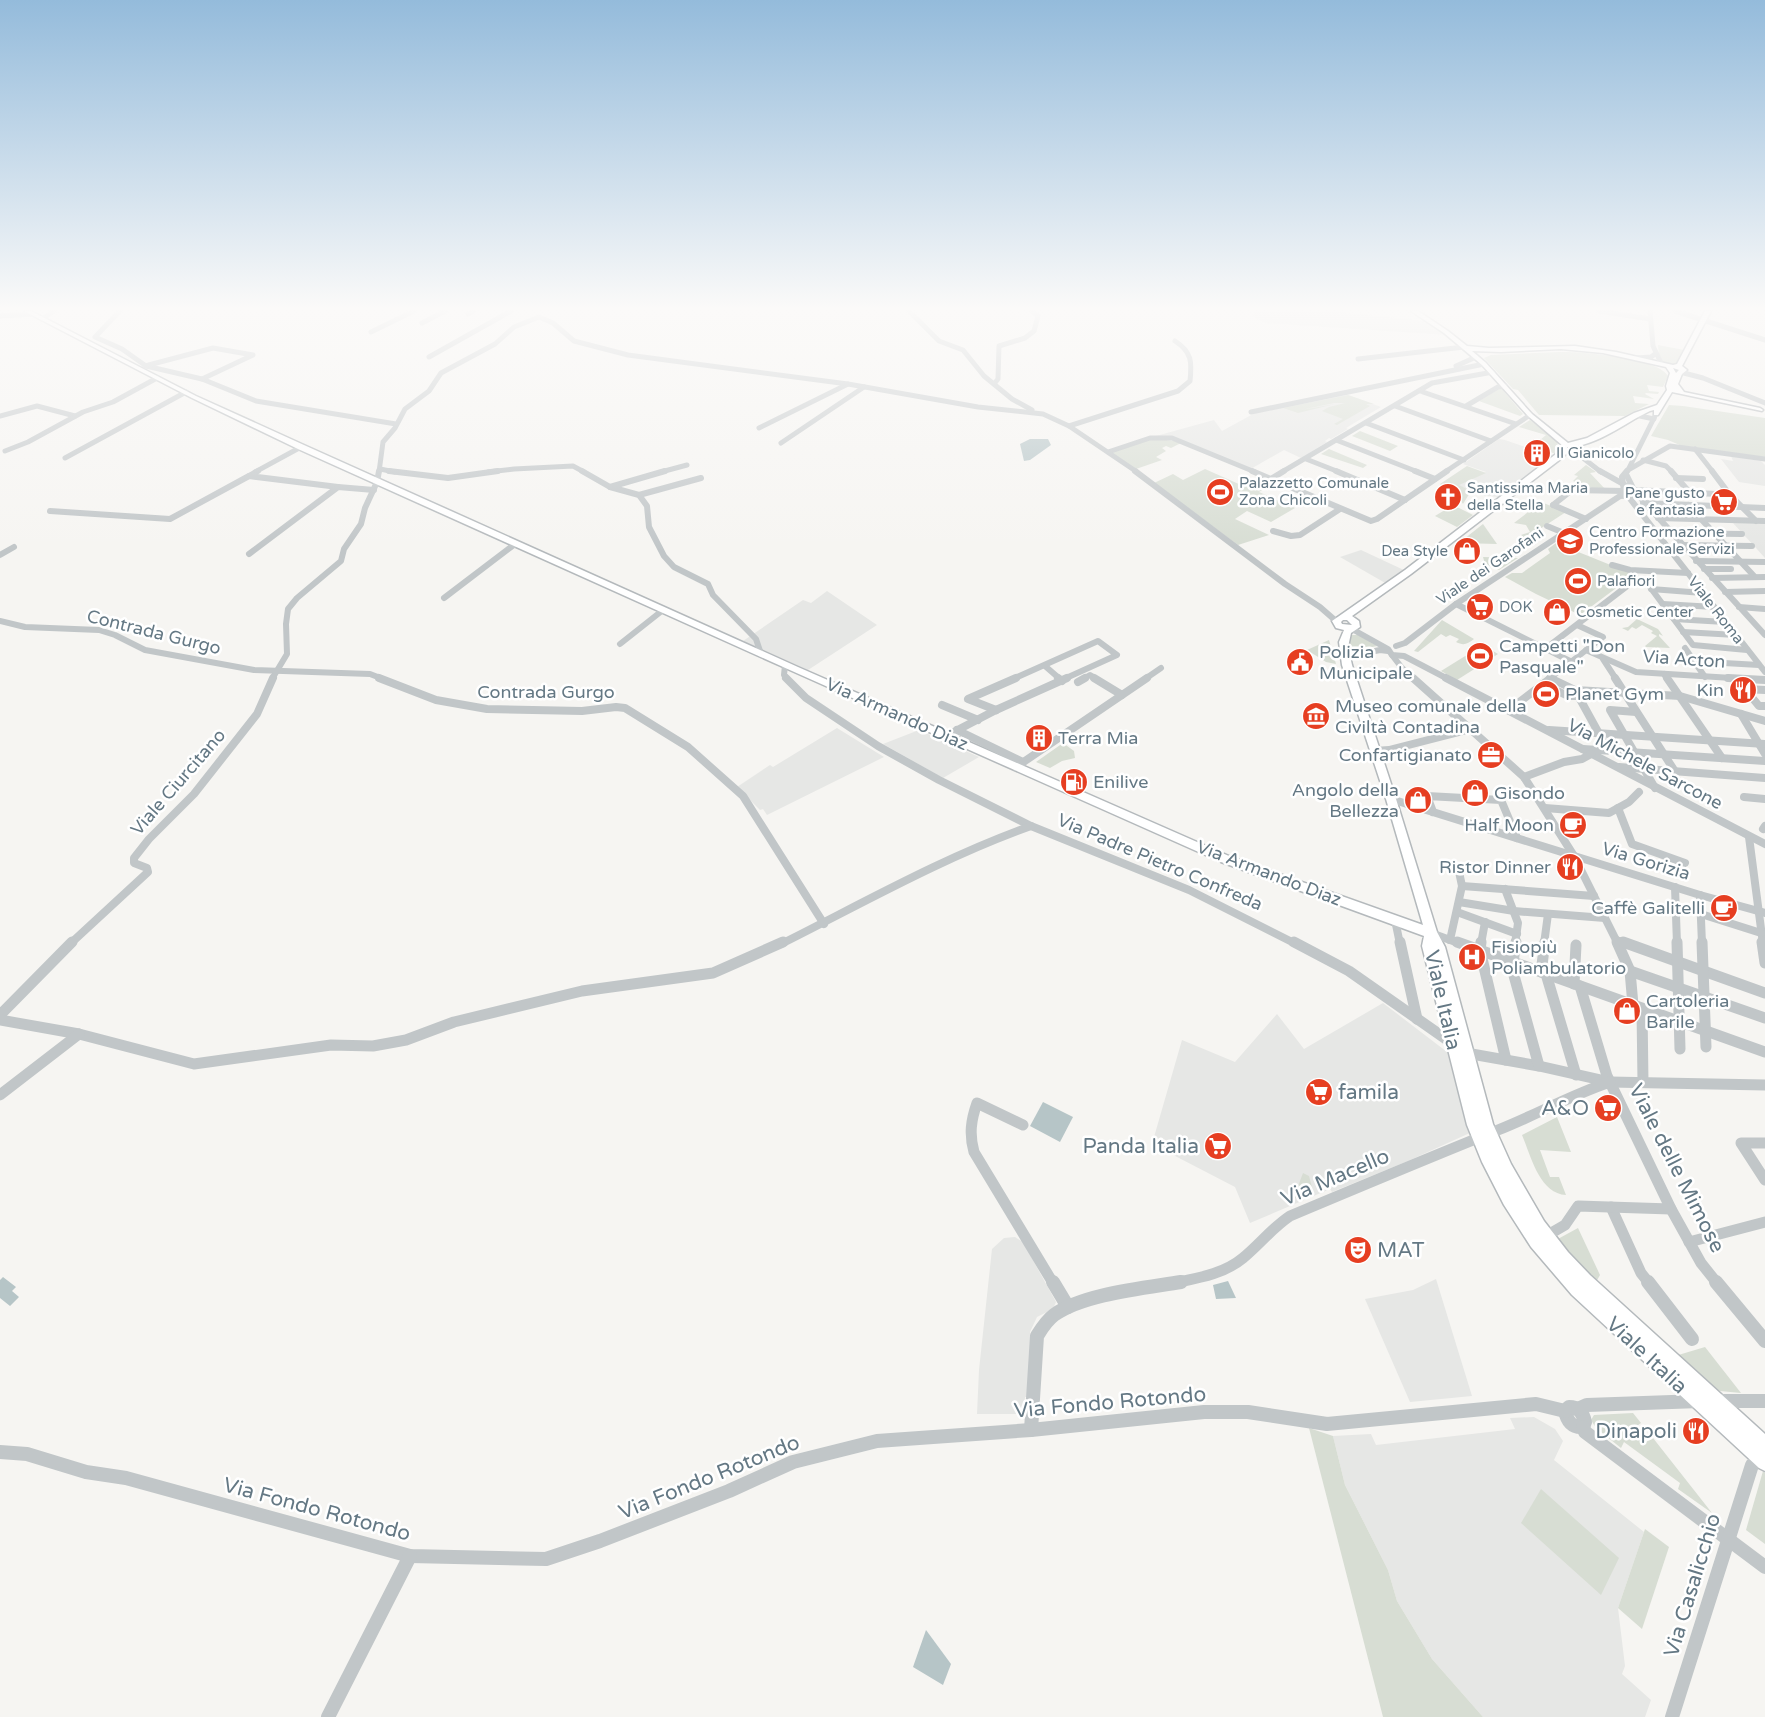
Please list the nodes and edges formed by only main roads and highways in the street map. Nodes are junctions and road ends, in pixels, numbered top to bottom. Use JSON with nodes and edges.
{"nodes":[{"id":1,"x":184,"y":391,"type":"edge"},
{"id":2,"x":1509,"y":391,"type":"edge"},
{"id":3,"x":1674,"y":392,"type":"joint"},
{"id":4,"x":1658,"y":406,"type":"junction"},
{"id":5,"x":1760,"y":410,"type":"dead end"},
{"id":6,"x":1641,"y":414,"type":"junction"},
{"id":7,"x":1570,"y":448,"type":"junction"},
{"id":8,"x":1340,"y":620,"type":"junction"},
{"id":9,"x":1353,"y":626,"type":"junction"},
{"id":10,"x":1344,"y":652,"type":"junction"},
{"id":11,"x":1431,"y":933,"type":"junction"},
{"id":12,"x":1484,"y":1135,"type":"junction"},
{"id":13,"x":1760,"y":1449,"type":"edge"}],
"edges":[{"from":1,"to":11,"type":"main road","name":"Via Armando Diaz"},
{"from":2,"to":7,"type":"main road"},
{"from":3,"to":4,"type":"main road"},
{"from":3,"to":5,"type":"main road"},
{"from":4,"to":6,"type":"main road"},
{"from":4,"to":6,"type":"main road"},
{"from":6,"to":7,"type":"main road"},
{"from":7,"to":8,"type":"main road"},
{"from":7,"to":9,"type":"main road"},
{"from":8,"to":9,"type":"main road"},
{"from":8,"to":10,"type":"main road","name":"Viale Italia"},
{"from":9,"to":10,"type":"main road"},
{"from":10,"to":11,"type":"main road","name":"Viale Italia"},
{"from":11,"to":12,"type":"main road","name":"Viale Italia"},
{"from":12,"to":13,"type":"main road","name":"Viale Italia"},
{"from":12,"to":13,"type":"main road","name":"Viale Italia"}]}
